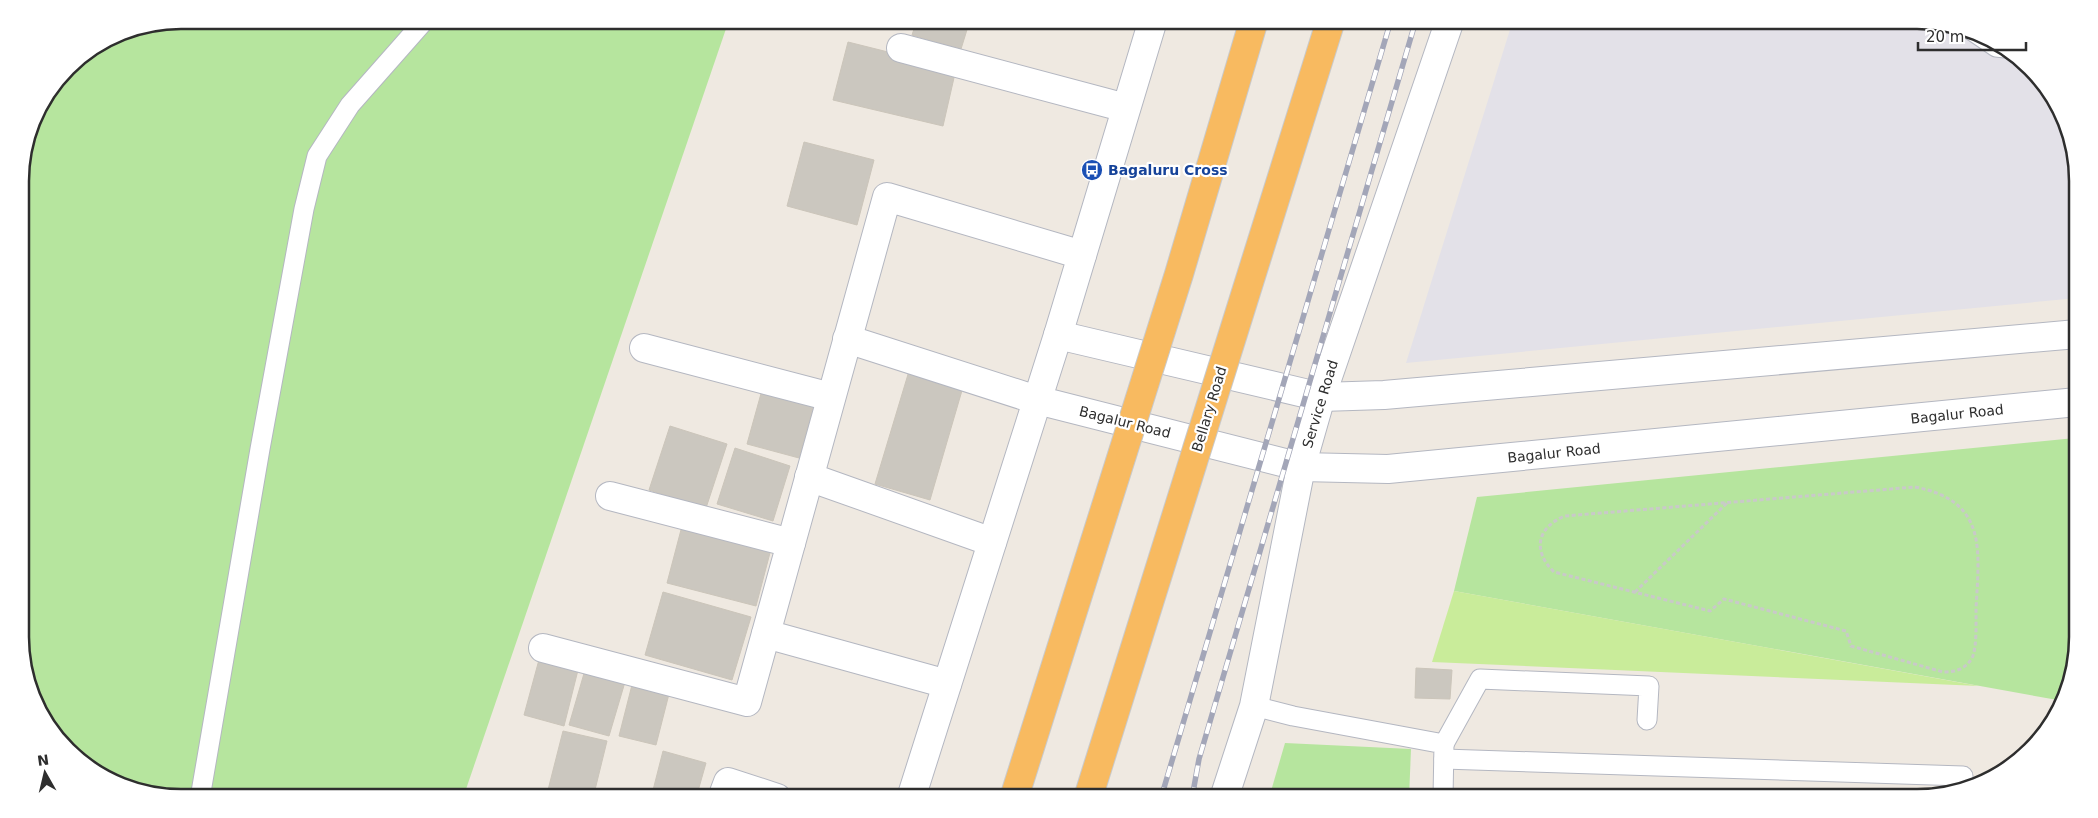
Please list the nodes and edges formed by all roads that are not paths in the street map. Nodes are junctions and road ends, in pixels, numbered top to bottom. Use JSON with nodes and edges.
{"nodes":[{"id":1,"x":417,"y":29,"type":"edge"},
{"id":2,"x":1150,"y":29,"type":"edge"},
{"id":3,"x":1251,"y":29,"type":"edge"},
{"id":4,"x":1328,"y":29,"type":"edge"},
{"id":5,"x":1447,"y":29,"type":"edge"},
{"id":6,"x":902,"y":48,"type":"dead end"},
{"id":7,"x":1126,"y":108,"type":"junction"},
{"id":8,"x":1082,"y":255,"type":"junction"},
{"id":9,"x":1058,"y":334,"type":"junction"},
{"id":10,"x":2069,"y":335,"type":"edge"},
{"id":11,"x":847,"y":339,"type":"junction"},
{"id":12,"x":644,"y":348,"type":"dead end"},
{"id":13,"x":831,"y":397,"type":"junction"},
{"id":14,"x":1321,"y":397,"type":"junction"},
{"id":15,"x":1037,"y":400,"type":"junction"},
{"id":16,"x":2069,"y":403,"type":"edge"},
{"id":17,"x":1302,"y":466,"type":"junction"},
{"id":18,"x":810,"y":477,"type":"junction"},
{"id":19,"x":610,"y":496,"type":"dead end"},
{"id":20,"x":791,"y":542,"type":"junction"},
{"id":21,"x":992,"y":542,"type":"junction"},
{"id":22,"x":766,"y":634,"type":"junction"},
{"id":23,"x":543,"y":648,"type":"dead end"},
{"id":24,"x":947,"y":684,"type":"junction"},
{"id":25,"x":1254,"y":706,"type":"junction"},
{"id":26,"x":1647,"y":720,"type":"dead end"},
{"id":27,"x":1444,"y":752,"type":"junction"},
{"id":28,"x":1964,"y":782,"type":"edge"},
{"id":29,"x":202,"y":789,"type":"edge"},
{"id":30,"x":725,"y":789,"type":"edge"},
{"id":31,"x":749,"y":789,"type":"edge"},
{"id":32,"x":914,"y":789,"type":"edge"},
{"id":33,"x":1017,"y":789,"type":"edge"},
{"id":34,"x":1091,"y":789,"type":"edge"},
{"id":35,"x":1227,"y":789,"type":"edge"},
{"id":36,"x":1442,"y":789,"type":"edge"}],
"edges":[{"from":1,"to":29,"type":"lane"},
{"from":2,"to":7,"type":"main road"},
{"from":3,"to":33,"type":"highway","bridge":true},
{"from":4,"to":34,"type":"highway","name":"Bellary Road","bridge":true},
{"from":5,"to":14,"type":"main road","name":"Service Road"},
{"from":6,"to":7,"type":"main road"},
{"from":7,"to":8,"type":"main road"},
{"from":8,"to":9,"type":"main road"},
{"from":8,"to":11,"type":"main road"},
{"from":9,"to":14,"type":"main road"},
{"from":9,"to":15,"type":"main road"},
{"from":10,"to":14,"type":"main road"},
{"from":11,"to":13,"type":"main road"},
{"from":11,"to":15,"type":"main road","name":"Bagalur Road"},
{"from":12,"to":13,"type":"main road"},
{"from":13,"to":18,"type":"main road"},
{"from":14,"to":17,"type":"main road","name":"Service Road"},
{"from":15,"to":17,"type":"main road","name":"Bagalur Road"},
{"from":15,"to":21,"type":"main road"},
{"from":16,"to":17,"type":"main road","name":"Bagalur Road"},
{"from":17,"to":25,"type":"main road","name":"Service Road"},
{"from":18,"to":20,"type":"main road"},
{"from":18,"to":21,"type":"main road"},
{"from":19,"to":20,"type":"main road"},
{"from":20,"to":22,"type":"main road"},
{"from":21,"to":24,"type":"main road"},
{"from":22,"to":23,"type":"main road"},
{"from":22,"to":24,"type":"main road"},
{"from":24,"to":32,"type":"main road"},
{"from":25,"to":27,"type":"lane"},
{"from":25,"to":35,"type":"main road","name":"Service Road"},
{"from":26,"to":27,"type":"lane"},
{"from":27,"to":28,"type":"lane"},
{"from":27,"to":36,"type":"lane"},
{"from":30,"to":31,"type":"main road"}]}
